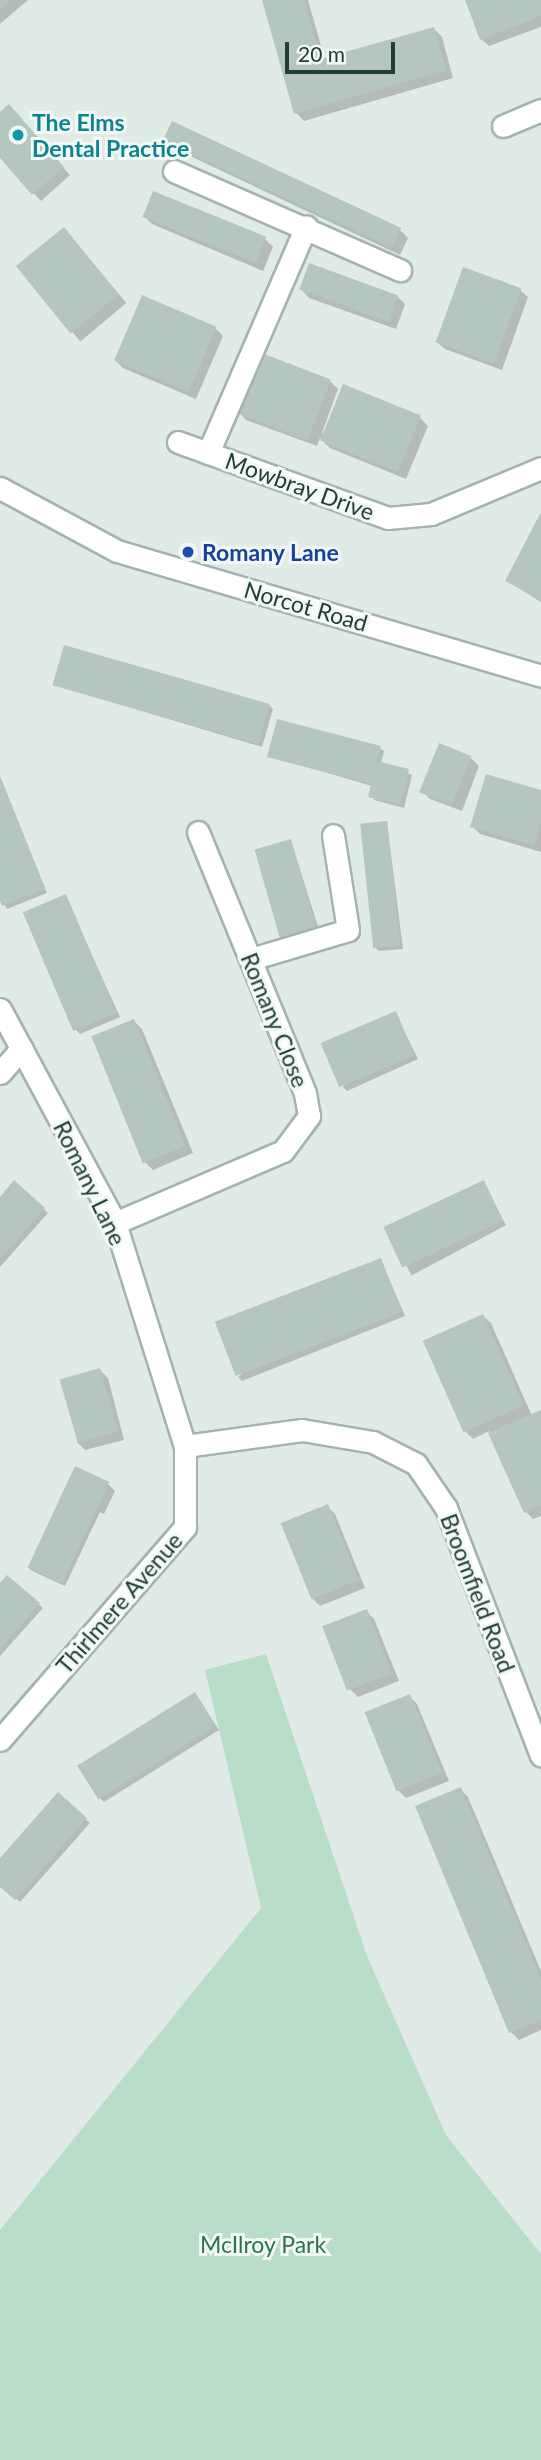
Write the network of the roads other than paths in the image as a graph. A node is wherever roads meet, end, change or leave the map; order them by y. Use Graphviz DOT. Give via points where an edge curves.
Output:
graph roads {
  1 [pos="541,110"];
  2 [pos="503,126"];
  3 [pos="174,170"];
  4 [pos="306,226"];
  5 [pos="400,270"];
  6 [pos="178,442"];
  7 [pos="208,453"];
  8 [pos="541,468"];
  9 [pos="0,488"];
  10 [pos="541,676"];
  11 [pos="198,832"];
  12 [pos="333,835"];
  13 [pos="250,959"];
  14 [pos="0,1009"];
  15 [pos="22,1048"];
  16 [pos="0,1073"];
  17 [pos="114,1223"];
  18 [pos="185,1446"];
  19 [pos="0,1740"];
  20 [pos="541,1755"];
  1 -- 2 [label="street"];
  3 -- 4 [label="street"];
  4 -- 5 [label="street"];
  4 -- 7 [label="street"];
  6 -- 7 [label="street, Mowbray Drive"];
  7 -- 8 [label="street, Mowbray Drive" via="388,518 431,514"];
  9 -- 10 [label="street, Norcot Road" via="117,551"];
  11 -- 13 [label="street, Romany Close"];
  12 -- 13 [label="street" via="348,930"];
  13 -- 17 [label="street, Romany Close" via="306,1093 310,1116 283,1151"];
  14 -- 15 [label="street, Romany Lane"];
  15 -- 16 [label="street"];
  15 -- 17 [label="street, Romany Lane"];
  17 -- 18 [label="street, Romany Lane"];
  18 -- 19 [label="street, Thirlmere Avenue" via="185,1527"];
  18 -- 20 [label="street, Broomfield Road" via="302,1430 373,1442 416,1464 446,1508"];
}
